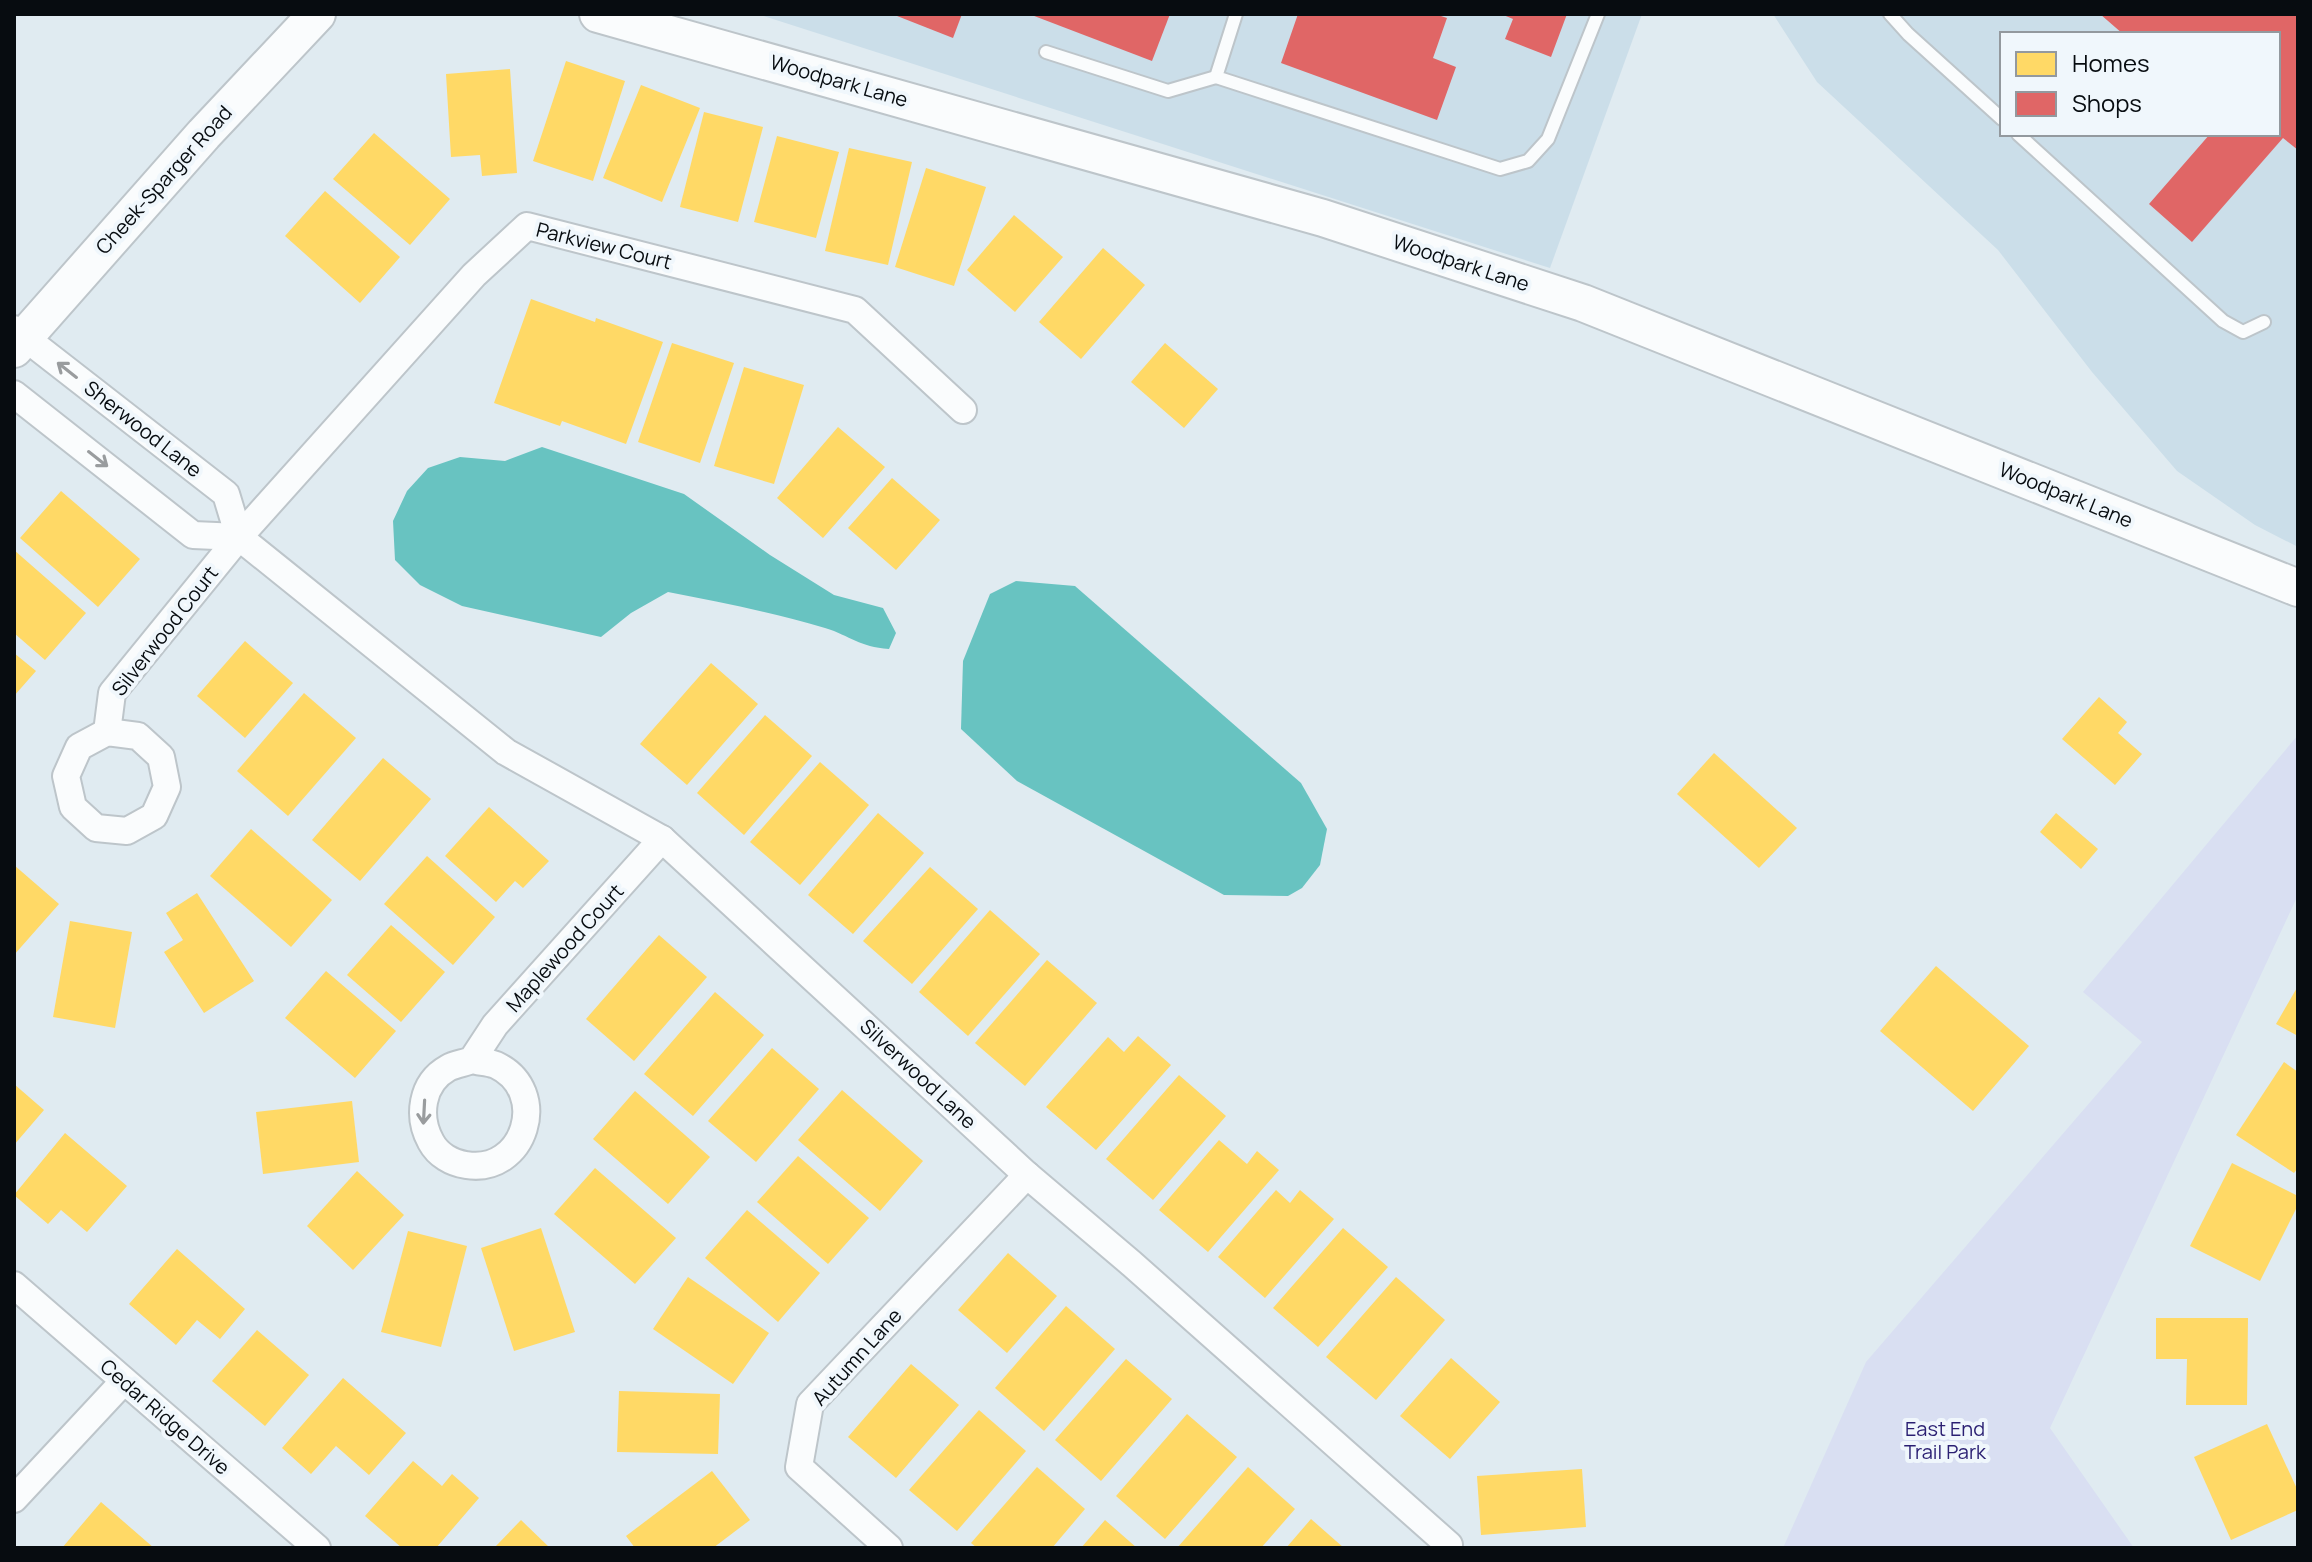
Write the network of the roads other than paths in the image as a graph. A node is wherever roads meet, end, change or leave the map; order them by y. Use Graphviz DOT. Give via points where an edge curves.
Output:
graph roads {
  1 [pos="317,14"];
  2 [pos="598,14"];
  3 [pos="1236,14"];
  4 [pos="1598,14"];
  5 [pos="1890,14"];
  6 [pos="1046,52"];
  7 [pos="1216,77"];
  8 [pos="2000,117"];
  9 [pos="2020,136"];
  10 [pos="2264,322"];
  11 [pos="17,338"];
  12 [pos="14,394"];
  13 [pos="963,410"];
  14 [pos="239,537"];
  15 [pos="2298,588"];
  16 [pos="107,732"];
  17 [pos="662,839"];
  18 [pos="472,1060"];
  19 [pos="1027,1175"];
  20 [pos="14,1285"];
  21 [pos="124,1381"];
  22 [pos="14,1499"];
  23 [pos="1448,1546"];
  24 [pos="317,1548"];
  25 [pos="889,1548"];
  1 -- 11 [label="street, Cheek-Sparger Road"];
  2 -- 15 [label="street, Woodpark Lane" via="1323,218 1569,298"];
  3 -- 7 [label="lane"];
  4 -- 7 [label="lane" via="1548,139 1528,161 1500,169"];
  5 -- 8 [label="lane"];
  6 -- 7 [label="lane" via="1168,91"];
  9 -- 10 [label="lane" via="2223,321 2243,332"];
  14 -- 11 [label="street, Sherwood Lane, one-way" via="226,494"];
  12 -- 14 [label="street, one-way" via="193,535"];
  13 -- 14 [label="street, Parkview Court" via="855,310 527,226 474,275"];
  14 -- 16 [label="street, Silverwood Court" via="112,693"];
  14 -- 17 [label="street, Silverwood Lane" via="506,752"];
  17 -- 18 [label="street, Maplewood Court" via="495,1025"];
  17 -- 19 [label="street, Silverwood Lane"];
  18 -- 18 [label="street, Maplewood Court, one-way" via="449,1067 431,1083 422,1105 424,1129 435,1150 455,1163 478,1167 501,1160 518,1144 527,1122 526,1098 514,1078 495,1064"];
  19 -- 23 [label="street, Silverwood Lane"];
  19 -- 25 [label="street, Autumn Lane" via="810,1404 799,1467"];
  20 -- 21 [label="street, Cedar Ridge Drive"];
  21 -- 22 [label="street"];
  21 -- 24 [label="street, Cedar Ridge Drive"];
}
